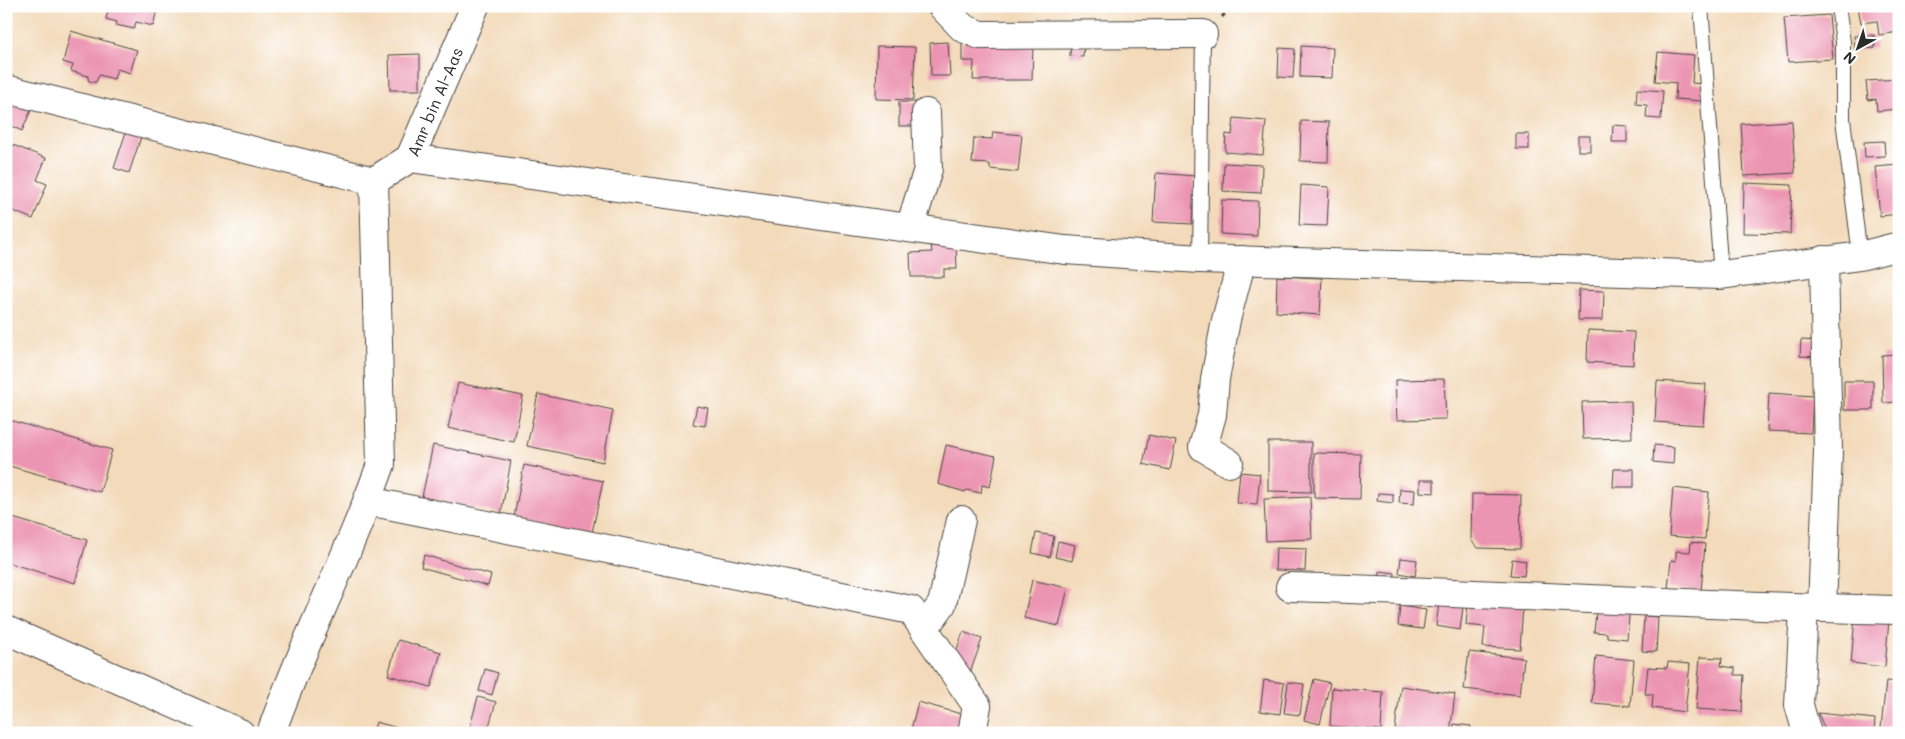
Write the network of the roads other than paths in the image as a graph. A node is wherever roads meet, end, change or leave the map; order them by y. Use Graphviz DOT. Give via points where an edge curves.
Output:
graph roads {
  1 [pos="475,6"];
  2 [pos="942,6"];
  3 [pos="1701,6"];
  4 [pos="1838,6"];
  5 [pos="1203,34"];
  6 [pos="6,90"];
  7 [pos="926,113"];
  8 [pos="410,158"];
  9 [pos="374,181"];
  10 [pos="910,228"];
  11 [pos="1899,246"];
  12 [pos="1860,256"];
  13 [pos="1200,258"];
  14 [pos="1242,260"];
  15 [pos="1824,260"];
  16 [pos="1721,275"];
  17 [pos="1229,463"];
  18 [pos="368,501"];
  19 [pos="961,520"];
  20 [pos="1290,587"];
  21 [pos="1813,608"];
  22 [pos="1899,610"];
  23 [pos="6,630"];
  24 [pos="924,630"];
  25 [pos="240,733"];
  26 [pos="271,733"];
  27 [pos="972,733"];
  28 [pos="1807,733"];
  1 -- 8 [label="street, Amr bin Al-Aas"];
  2 -- 5 [label="street" via="963,28 980,35"];
  3 -- 16 [label="lane"];
  4 -- 12 [label="lane" via="1843,42 1843,119"];
  5 -- 13 [label="lane"];
  6 -- 9 [label="street"];
  7 -- 10 [label="street" via="928,169"];
  8 -- 9 [label="street, Amr bin Al-Aas"];
  8 -- 10 [label="street"];
  9 -- 18 [label="street" via="381,464"];
  10 -- 13 [label="street" via="1065,250"];
  11 -- 12 [label="street"];
  12 -- 15 [label="street"];
  13 -- 14 [label="street"];
  14 -- 16 [label="street"];
  14 -- 17 [label="street" via="1226,320 1212,415 1203,447"];
  15 -- 16 [label="street"];
  15 -- 21 [label="street" via="1828,451"];
  18 -- 24 [label="street" via="911,610"];
  18 -- 26 [label="street" via="292,673"];
  19 -- 24 [label="street" via="942,604"];
  20 -- 21 [label="street"];
  21 -- 22 [label="street"];
  21 -- 28 [label="street" via="1799,705"];
  23 -- 25 [label="street"];
  24 -- 27 [label="street" via="977,706"];
}
